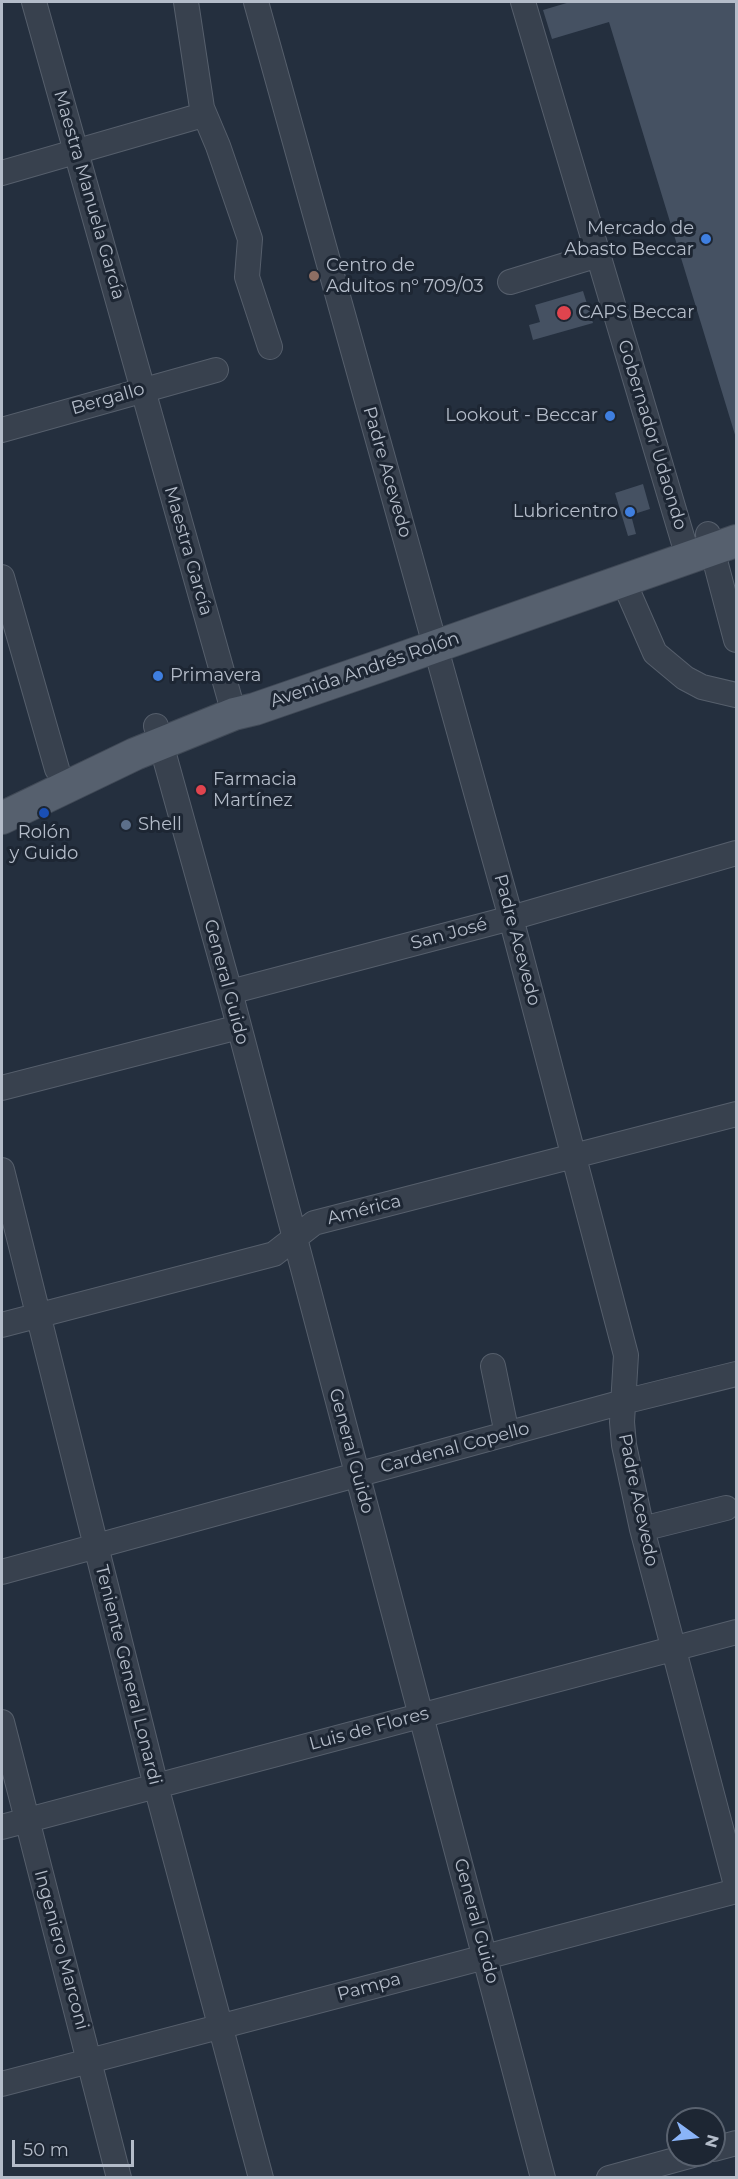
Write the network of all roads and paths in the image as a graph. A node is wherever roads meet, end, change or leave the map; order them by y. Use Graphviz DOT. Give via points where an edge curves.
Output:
graph roads {
  1 [pos="34,2"];
  2 [pos="186,2"];
  3 [pos="256,2"];
  4 [pos="523,2"];
  5 [pos="203,114"];
  6 [pos="76,150"];
  7 [pos="2,173"];
  8 [pos="598,255"];
  9 [pos="510,282"];
  10 [pos="270,347"];
  11 [pos="216,370"];
  12 [pos="143,389"];
  13 [pos="2,430"];
  14 [pos="711,541"];
  15 [pos="2,577"];
  16 [pos="623,580"];
  17 [pos="434,640"];
  18 [pos="736,640"];
  19 [pos="736,695"];
  20 [pos="231,706"];
  21 [pos="158,734"];
  22 [pos="57,769"];
  23 [pos="2,795"];
  24 [pos="2,818"];
  25 [pos="736,853"];
  26 [pos="511,918"];
  27 [pos="230,992"];
  28 [pos="239,1027"];
  29 [pos="2,1088"];
  30 [pos="736,1114"];
  31 [pos="575,1156"];
  32 [pos="2,1170"];
  33 [pos="294,1237"];
  34 [pos="39,1315"];
  35 [pos="2,1325"];
  36 [pos="493,1366"];
  37 [pos="736,1374"];
  38 [pos="623,1402"];
  39 [pos="507,1434"];
  40 [pos="357,1475"];
  41 [pos="726,1508"];
  42 [pos="642,1529"];
  43 [pos="96,1546"];
  44 [pos="2,1572"];
  45 [pos="736,1632"];
  46 [pos="674,1648"];
  47 [pos="421,1716"];
  48 [pos="2,1722"];
  49 [pos="156,1786"];
  50 [pos="27,1820"];
  51 [pos="2,1827"];
  52 [pos="736,1885"];
  53 [pos="736,1891"];
  54 [pos="485,1957"];
  55 [pos="221,2026"];
  56 [pos="89,2060"];
  57 [pos="2,2084"];
  58 [pos="666,2162"];
  59 [pos="119,2178"];
  60 [pos="261,2178"];
  61 [pos="543,2178"];
  62 [pos="609,2178"];
  1 -- 6 [label="street, Maestra Manuela García"];
  2 -- 5 [label="street"];
  3 -- 17 [label="street, Padre Acevedo"];
  4 -- 8 [label="street, Gobernador Udaondo"];
  5 -- 6 [label="street"];
  5 -- 10 [label="street" via="250,239 247,277"];
  6 -- 7 [label="street"];
  6 -- 12 [label="street, Maestra Manuela García"];
  8 -- 9 [label="street"];
  8 -- 14 [label="street, Gobernador Udaondo"];
  11 -- 12 [label="street, Bergallo"];
  12 -- 13 [label="street, Bergallo"];
  12 -- 20 [label="street, Maestra García"];
  14 -- 16 [label="main road, Avenida Andrés Rolón"];
  14 -- 17 [label="main road, Avenida Andrés Rolón"];
  14 -- 18 [label="street, Gobernador Udaondo"];
  15 -- 22 [label="street"];
  16 -- 17 [label="main road, Avenida Andrés Rolón"];
  16 -- 19 [label="street" via="655,653 702,687"];
  17 -- 20 [label="main road, Avenida Andrés Rolón" via="255,709"];
  17 -- 26 [label="street, Padre Acevedo"];
  20 -- 21 [label="main road, Avenida Andrés Rolón"];
  21 -- 22 [label="main road, Avenida Andrés Rolón"];
  21 -- 24 [label="main road, Avenida Andrés Rolón"];
  21 -- 27 [label="street, General Guido"];
  22 -- 23 [label="main road, Avenida Andrés Rolón"];
  25 -- 26 [label="street, San José"];
  26 -- 27 [label="street, San José"];
  26 -- 31 [label="street, Padre Acevedo"];
  27 -- 28 [label="street, General Guido"];
  28 -- 29 [label="street"];
  28 -- 33 [label="street, General Guido"];
  30 -- 31 [label="street, América"];
  31 -- 33 [label="street, América" via="314,1223"];
  31 -- 38 [label="street, Padre Acevedo" via="626,1355"];
  32 -- 34 [label="street, Teniente General Lonardi"];
  33 -- 34 [label="street, América" via="274,1254"];
  33 -- 40 [label="street, General Guido"];
  34 -- 35 [label="street, América"];
  34 -- 43 [label="street, Teniente General Lonardi"];
  36 -- 39 [label="street"];
  37 -- 38 [label="street, Cardenal Copello"];
  38 -- 39 [label="street, Cardenal Copello"];
  38 -- 42 [label="street, Padre Acevedo" via="624,1445"];
  39 -- 40 [label="street, Cardenal Copello"];
  40 -- 43 [label="street, Cardenal Copello"];
  40 -- 47 [label="street, General Guido"];
  41 -- 42 [label="street"];
  42 -- 46 [label="street, Padre Acevedo"];
  43 -- 44 [label="street, Cardenal Copello"];
  43 -- 49 [label="street, Teniente General Lonardi"];
  45 -- 46 [label="street, Luis de Flores"];
  46 -- 47 [label="street, Luis de Flores"];
  46 -- 52 [label="street, Padre Acevedo"];
  47 -- 49 [label="street, Luis de Flores"];
  47 -- 54 [label="street, General Guido"];
  48 -- 50 [label="street, Ingeniero Marconi"];
  49 -- 50 [label="street, Luis de Flores"];
  49 -- 55 [label="street, Teniente General Lonardi"];
  50 -- 51 [label="street, Luis de Flores"];
  50 -- 56 [label="street, Ingeniero Marconi"];
  53 -- 54 [label="street, Pampa"];
  54 -- 55 [label="street, Pampa"];
  54 -- 61 [label="street, General Guido"];
  55 -- 56 [label="street, Pampa"];
  55 -- 60 [label="street, Teniente General Lonardi"];
  56 -- 57 [label="street, Pampa"];
  56 -- 59 [label="street, Ingeniero Marconi"];
  58 -- 62 [label="street"];
}
